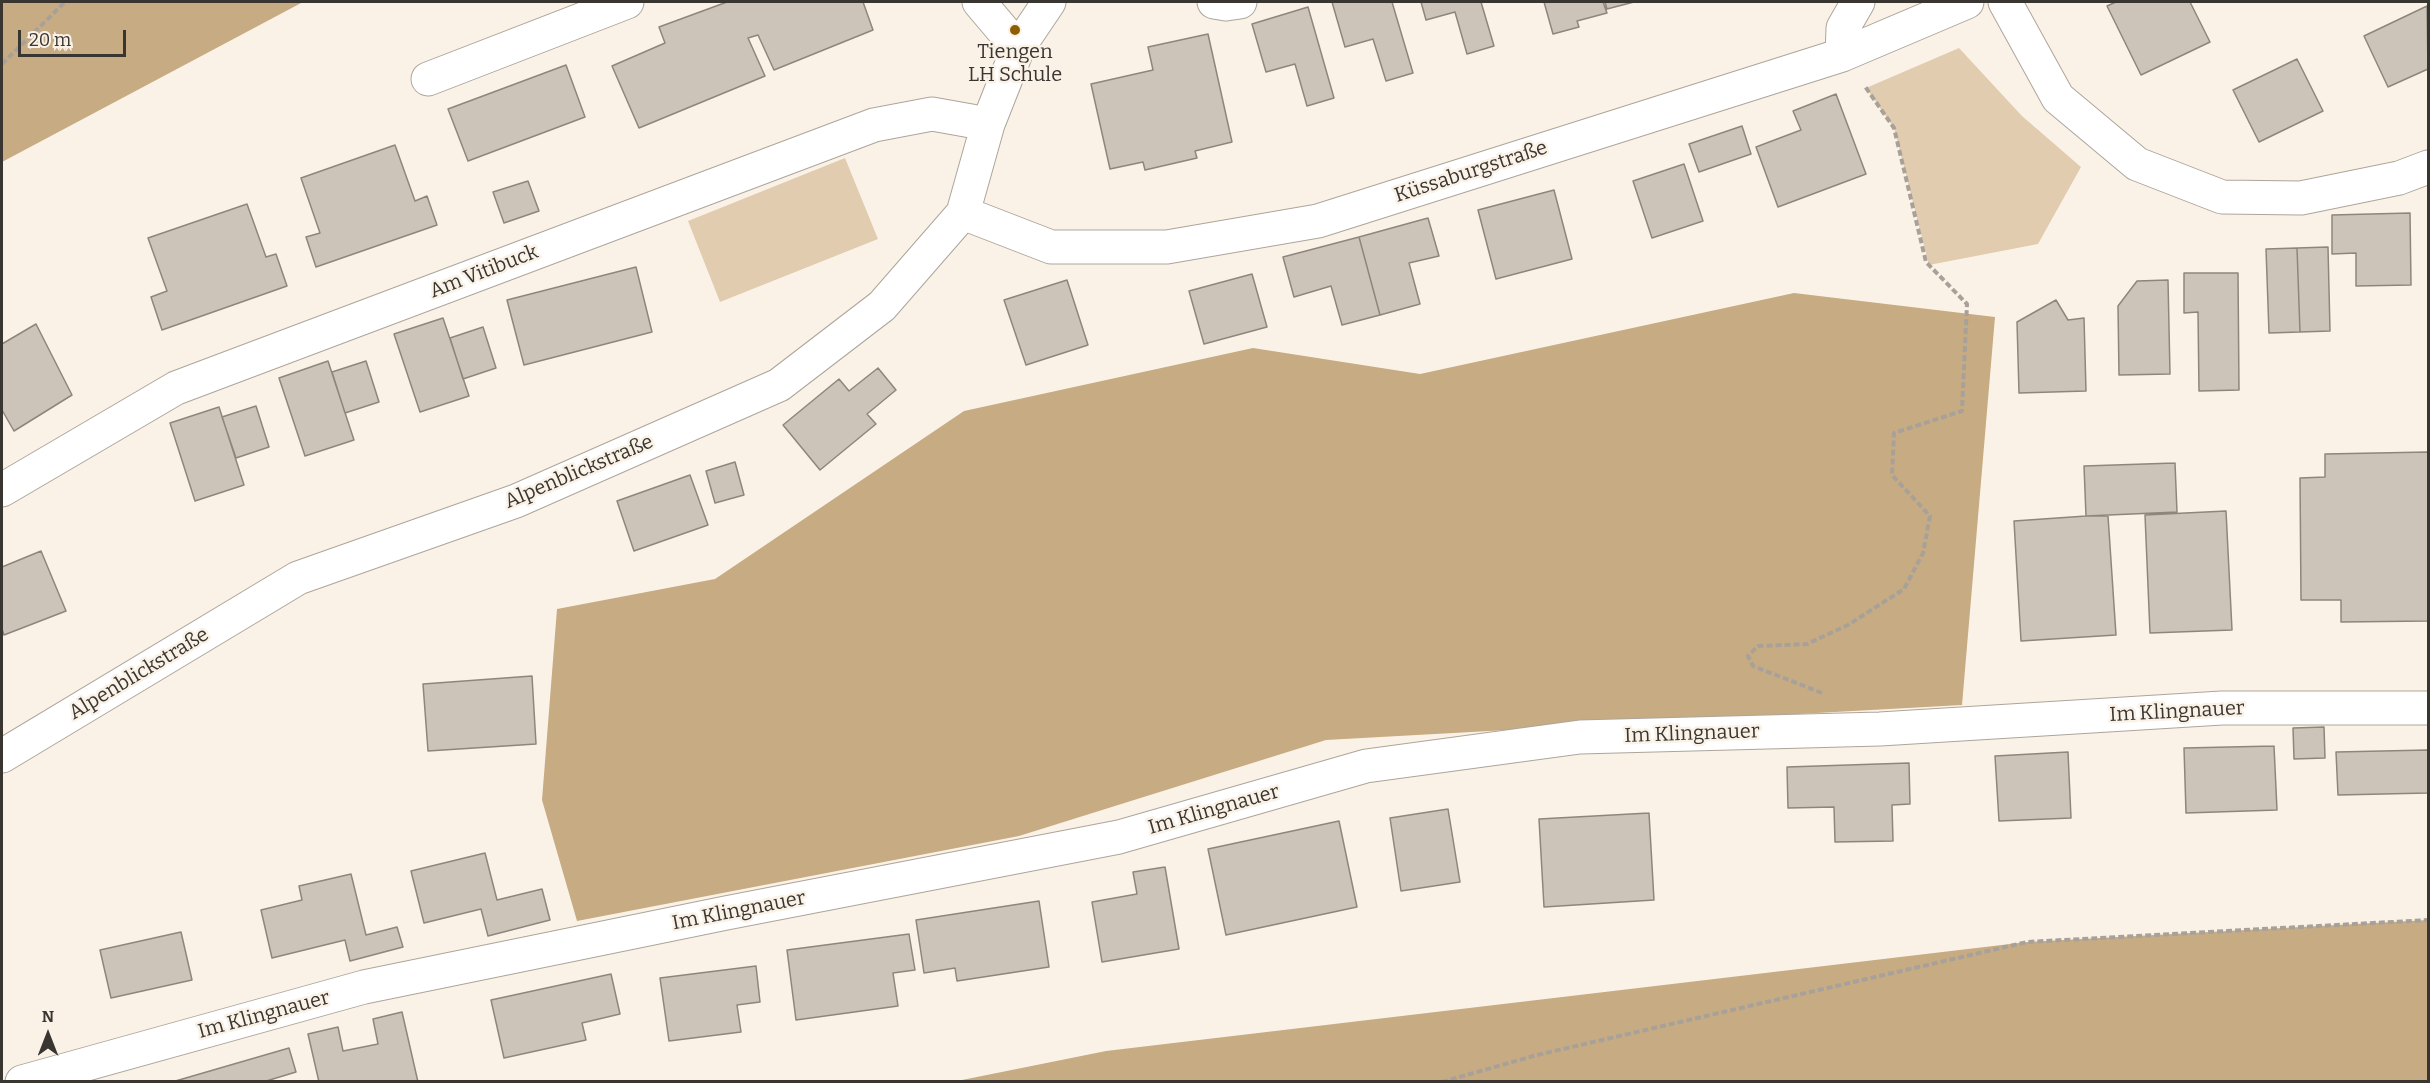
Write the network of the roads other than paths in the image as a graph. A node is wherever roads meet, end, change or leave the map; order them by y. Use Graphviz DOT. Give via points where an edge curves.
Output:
graph roads {
  1 [pos="627,2"];
  2 [pos="979,2"];
  3 [pos="1049,2"];
  4 [pos="1214,2"];
  5 [pos="1240,2"];
  6 [pos="1858,2"];
  7 [pos="1967,2"];
  8 [pos="2006,2"];
  9 [pos="1018,48"];
  10 [pos="1842,55"];
  11 [pos="428,79"];
  12 [pos="988,124"];
  13 [pos="2428,167"];
  14 [pos="963,213"];
  15 [pos="2,490"];
  16 [pos="2428,708"];
  17 [pos="2,756"];
  18 [pos="22,1082"];
  1 -- 11 [label="street"];
  2 -- 9 [label="street"];
  3 -- 9 [label="street, Alpenblickstraße"];
  4 -- 5 [label="street"];
  6 -- 10 [label="street" via="1843,28"];
  7 -- 10 [label="street, Küssaburgstraße"];
  8 -- 13 [label="street" via="2058,98 2137,164 2222,197 2301,198 2398,178"];
  9 -- 12 [label="street, Alpenblickstraße"];
  10 -- 14 [label="street, Küssaburgstraße" via="1318,221 1167,247 1051,247"];
  12 -- 14 [label="street, Alpenblickstraße"];
  12 -- 15 [label="street, Am Vitibuck" via="932,114 874,125 176,388"];
  14 -- 17 [label="street, Alpenblickstraße" via="882,306 779,385 516,501 298,578"];
  16 -- 18 [label="street, Im Klingnauer" via="2222,708 1880,729 1581,737 1366,766 1119,837 364,987"];
}
